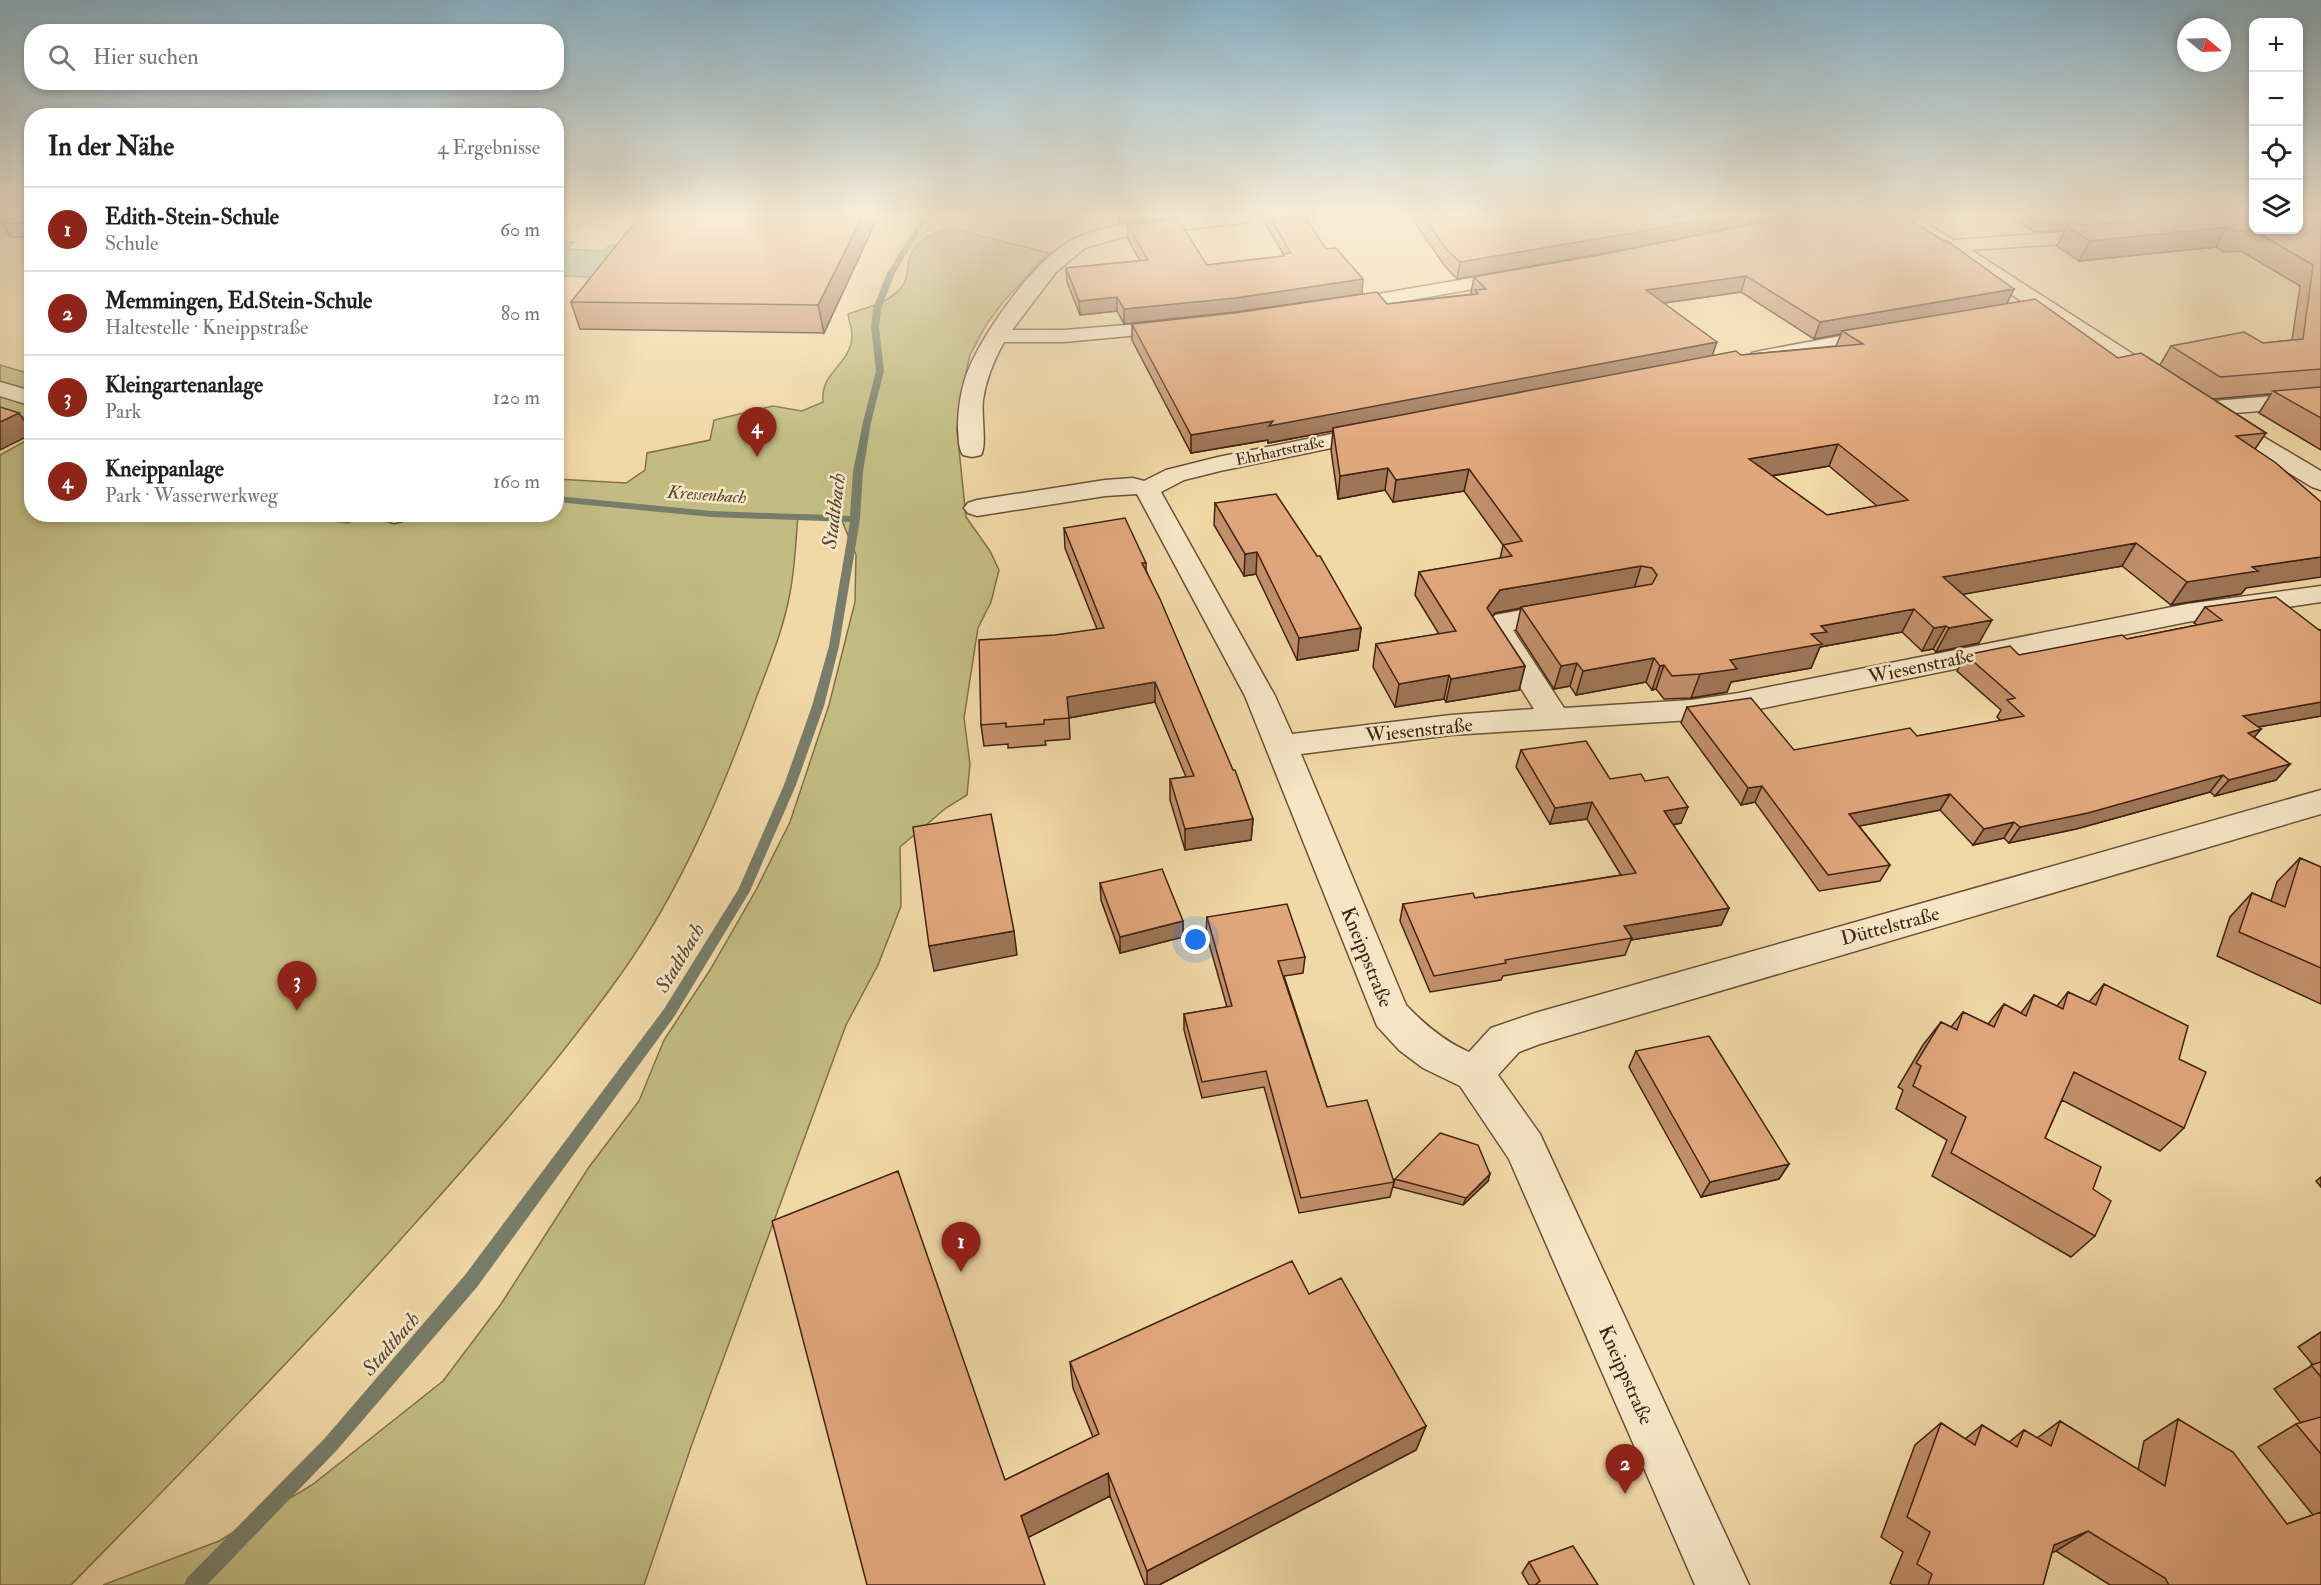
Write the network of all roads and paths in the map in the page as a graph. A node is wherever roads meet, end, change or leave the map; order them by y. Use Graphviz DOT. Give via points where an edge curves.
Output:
graph roads {
  1 [pos="1030,291"];
  2 [pos="1425,291"];
  3 [pos="2020,291"];
  4 [pos="2044,307"];
  5 [pos="1313,310"];
  6 [pos="2011,312"];
  7 [pos="1193,325"];
  8 [pos="1904,330"];
  9 [pos="998,336"];
  10 [pos="1739,362"];
  11 [pos="0,389"];
  12 [pos="24,396"];
  13 [pos="2321,399"];
  14 [pos="2202,409"];
  15 [pos="1395,428"];
  16 [pos="972,450"];
  17 [pos="2321,482"];
  18 [pos="1147,489"];
  19 [pos="977,508"];
  20 [pos="2321,594"];
  21 [pos="1587,607"];
  22 [pos="1556,719"];
  23 [pos="1282,746"];
  24 [pos="2321,802"];
  25 [pos="1474,1074"];
  26 [pos="1722,1585"];
  1 -- 9 [label="street"];
  2 -- 5 [label="street"];
  3 -- 4 [label="street"];
  4 -- 6 [label="street"];
  4 -- 14 [label="street"];
  7 -- 9 [label="street" via="1064,336"];
  8 -- 10 [label="street"];
  9 -- 16 [label="street" via="975,380 969,426"];
  11 -- 12 [label="street"];
  13 -- 14 [label="street"];
  14 -- 17 [label="street"];
  15 -- 18 [label="street, Ehrhartstraße" via="1218,464 1175,475"];
  18 -- 19 [label="street" via="1105,488"];
  18 -- 23 [label="street, Kneippstraße" via="1235,648"];
  20 -- 22 [label="street, Wiesenstraße" via="2176,615 1739,703"];
  21 -- 22 [label="street" via="1505,621 1498,630"];
  22 -- 23 [label="street, Wiesenstraße" via="1451,725"];
  23 -- 25 [label="street, Kneippstraße" via="1391,1015 1437,1056"];
  24 -- 25 [label="street, Düttelstraße" via="1535,1029 1505,1040"];
  25 -- 26 [label="street, Kneippstraße" via="1525,1147"];
}
